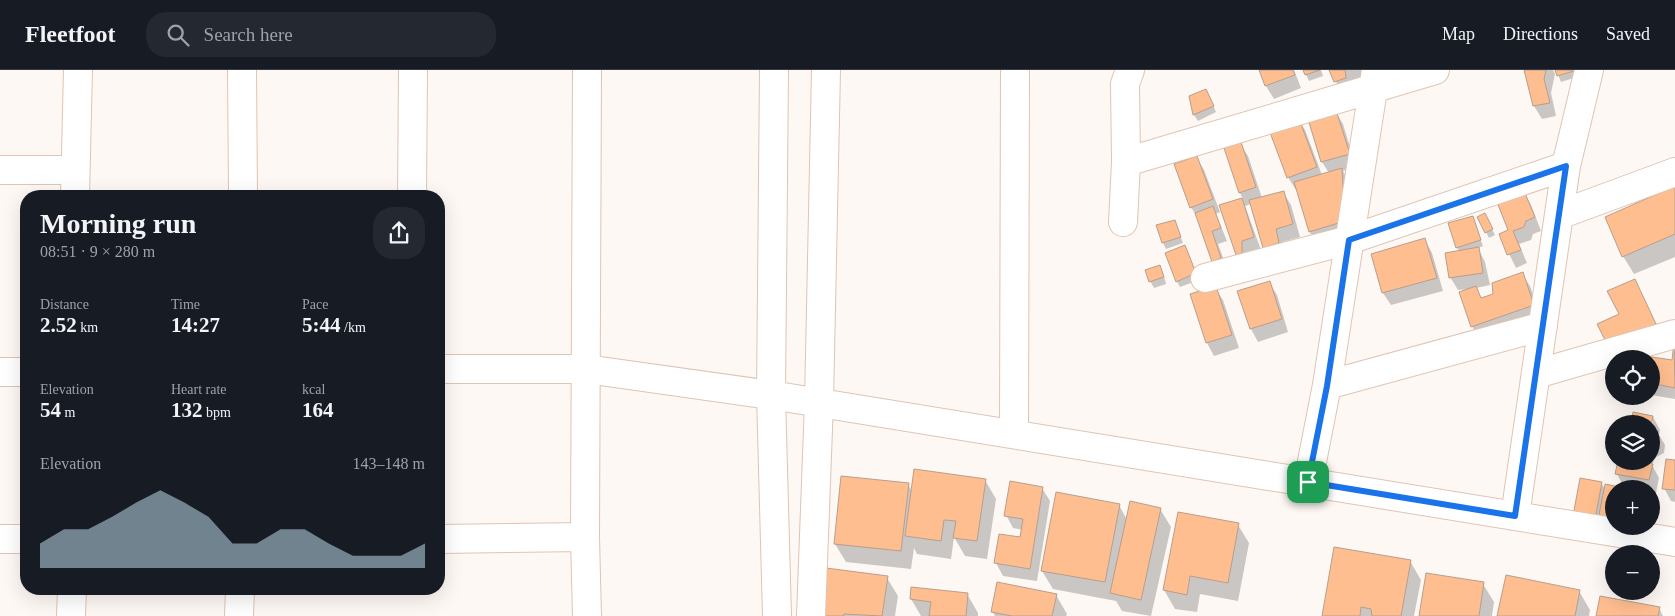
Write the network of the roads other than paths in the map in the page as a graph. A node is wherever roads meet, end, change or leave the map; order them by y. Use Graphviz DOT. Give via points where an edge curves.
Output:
graph roads {
  1 [pos="78,70"];
  2 [pos="242,70"];
  3 [pos="413,70"];
  4 [pos="587,70"];
  5 [pos="774,70"];
  6 [pos="826,70"];
  7 [pos="1015,70"];
  8 [pos="1130,70"];
  9 [pos="1435,70"];
  10 [pos="1589,70"];
  11 [pos="1374,79"];
  12 [pos="1126,162"];
  13 [pos="1566,166"];
  14 [pos="0,170"];
  15 [pos="1675,172"];
  16 [pos="75,183"];
  17 [pos="243,190"];
  18 [pos="412,190"];
  19 [pos="1559,215"];
  20 [pos="1123,222"];
  21 [pos="1349,240"];
  22 [pos="1204,278"];
  23 [pos="1543,326"];
  24 [pos="1675,334"];
  25 [pos="445,369"];
  26 [pos="586,369"];
  27 [pos="0,372"];
  28 [pos="20,372"];
  29 [pos="1536,374"];
  30 [pos="1327,386"];
  31 [pos="771,395"];
  32 [pos="819,402"];
  33 [pos="1014,434"];
  34 [pos="1308,482"];
  35 [pos="1515,516"];
  36 [pos="585,537"];
  37 [pos="0,539"];
  38 [pos="20,539"];
  39 [pos="445,539"];
  40 [pos="1675,542"];
  41 [pos="72,595"];
  42 [pos="240,595"];
  43 [pos="71,616"];
  44 [pos="240,616"];
  45 [pos="587,616"];
  46 [pos="777,616"];
  47 [pos="811,616"];
  1 -- 16 [label="street"];
  2 -- 17 [label="street"];
  3 -- 18 [label="street"];
  4 -- 26 [label="street"];
  5 -- 31 [label="street"];
  6 -- 32 [label="street"];
  7 -- 33 [label="street"];
  8 -- 12 [label="street" via="1125,84"];
  9 -- 11 [label="street"];
  10 -- 13 [label="street"];
  11 -- 12 [label="street"];
  11 -- 21 [label="street"];
  12 -- 20 [label="street"];
  13 -- 19 [label="street"];
  13 -- 21 [label="street"];
  14 -- 16 [label="street"];
  15 -- 19 [label="street"];
  19 -- 23 [label="street"];
  21 -- 22 [label="street"];
  21 -- 30 [label="street"];
  23 -- 29 [label="street"];
  23 -- 30 [label="street"];
  24 -- 29 [label="street"];
  25 -- 26 [label="street"];
  26 -- 31 [label="street"];
  26 -- 36 [label="street"];
  27 -- 28 [label="street"];
  29 -- 35 [label="street"];
  30 -- 34 [label="street"];
  31 -- 32 [label="street"];
  31 -- 46 [label="street"];
  32 -- 33 [label="street"];
  32 -- 47 [label="street"];
  33 -- 34 [label="street"];
  34 -- 35 [label="street"];
  35 -- 40 [label="street"];
  36 -- 39 [label="street"];
  36 -- 45 [label="street"];
  37 -- 38 [label="street"];
  41 -- 43 [label="street"];
  42 -- 44 [label="street"];
}
